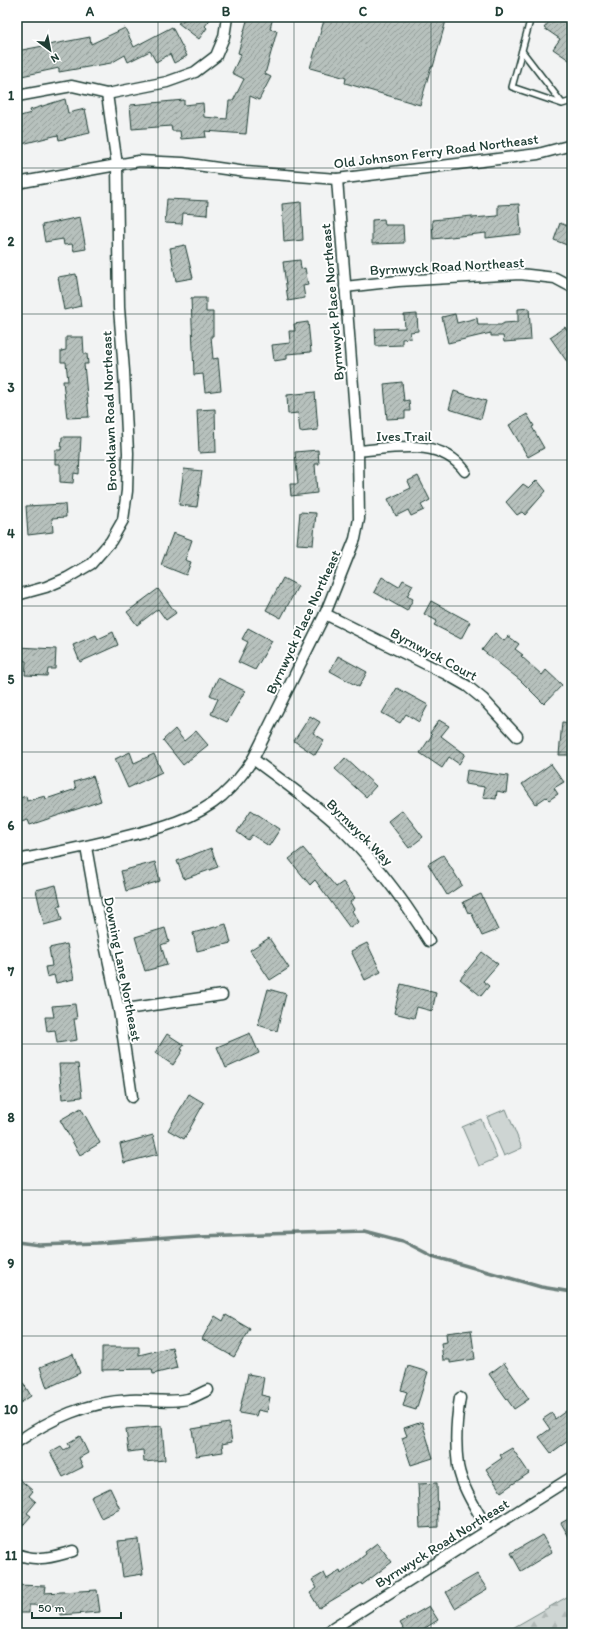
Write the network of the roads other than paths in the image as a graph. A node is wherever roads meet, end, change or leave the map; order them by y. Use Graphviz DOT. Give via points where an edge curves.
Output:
graph roads {
  1 [pos="227,17"];
  2 [pos="531,17"];
  3 [pos="522,51"];
  4 [pos="107,94"];
  5 [pos="17,96"];
  6 [pos="572,101"];
  7 [pos="562,104"];
  8 [pos="572,145"];
  9 [pos="116,165"];
  10 [pos="337,179"];
  11 [pos="17,183"];
  12 [pos="345,287"];
  13 [pos="572,287"];
  14 [pos="358,451"];
  15 [pos="465,471"];
  16 [pos="17,595"];
  17 [pos="325,614"];
  18 [pos="517,736"];
  19 [pos="253,759"];
  20 [pos="86,847"];
  21 [pos="17,860"];
  22 [pos="429,941"];
  23 [pos="222,995"];
  24 [pos="119,1010"];
  25 [pos="132,1097"];
  26 [pos="208,1390"];
  27 [pos="460,1398"];
  28 [pos="17,1442"];
  29 [pos="572,1477"];
  30 [pos="488,1530"];
  31 [pos="72,1551"];
  32 [pos="17,1554"];
  33 [pos="326,1633"];
  1 -- 4 [label="street" via="224,37 216,56 195,72 167,82"];
  2 -- 3 [label="lane"];
  3 -- 7 [label="lane"];
  3 -- 7 [label="lane" via="512,87"];
  4 -- 5 [label="street" via="72,86"];
  4 -- 9 [label="street, Brooklawn Road Northeast"];
  6 -- 7 [label="lane"];
  8 -- 10 [label="street, Old Johnson Ferry Road Northeast" via="538,154"];
  9 -- 10 [label="street, Old Johnson Ferry Road Northeast" via="139,161 183,163 246,172"];
  9 -- 11 [label="street, Old Johnson Ferry Road Northeast"];
  9 -- 16 [label="street, Brooklawn Road Northeast" via="119,308 128,453 123,520 111,541 91,564 46,587"];
  10 -- 12 [label="street, Byrnwyck Place Northeast"];
  12 -- 13 [label="street, Byrnwyck Road Northeast" via="520,274 555,278"];
  12 -- 14 [label="street, Byrnwyck Place Northeast"];
  14 -- 15 [label="street, Ives Trail" via="429,448 450,455"];
  14 -- 17 [label="street, Byrnwyck Place Northeast" via="360,511 355,539"];
  17 -- 18 [label="street, Byrnwyck Court" via="466,686 483,699"];
  17 -- 19 [label="street, Byrnwyck Place Northeast"];
  19 -- 20 [label="street, Byrnwyck Place Northeast" via="221,797 202,809 161,827"];
  19 -- 22 [label="street, Byrnwyck Way" via="317,808 366,854 411,911"];
  20 -- 21 [label="street, Byrnwyck Place Northeast"];
  20 -- 24 [label="street, Downing Lane Northeast"];
  23 -- 24 [label="street"];
  24 -- 25 [label="street, Downing Lane Northeast"];
  26 -- 28 [label="street" via="186,1399 130,1400 94,1404 39,1426"];
  27 -- 30 [label="street" via="456,1426 458,1467 468,1494"];
  29 -- 30 [label="street, Byrnwyck Road Northeast"];
  30 -- 33 [label="street, Byrnwyck Road Northeast"];
  31 -- 32 [label="street" via="45,1558"];
}
